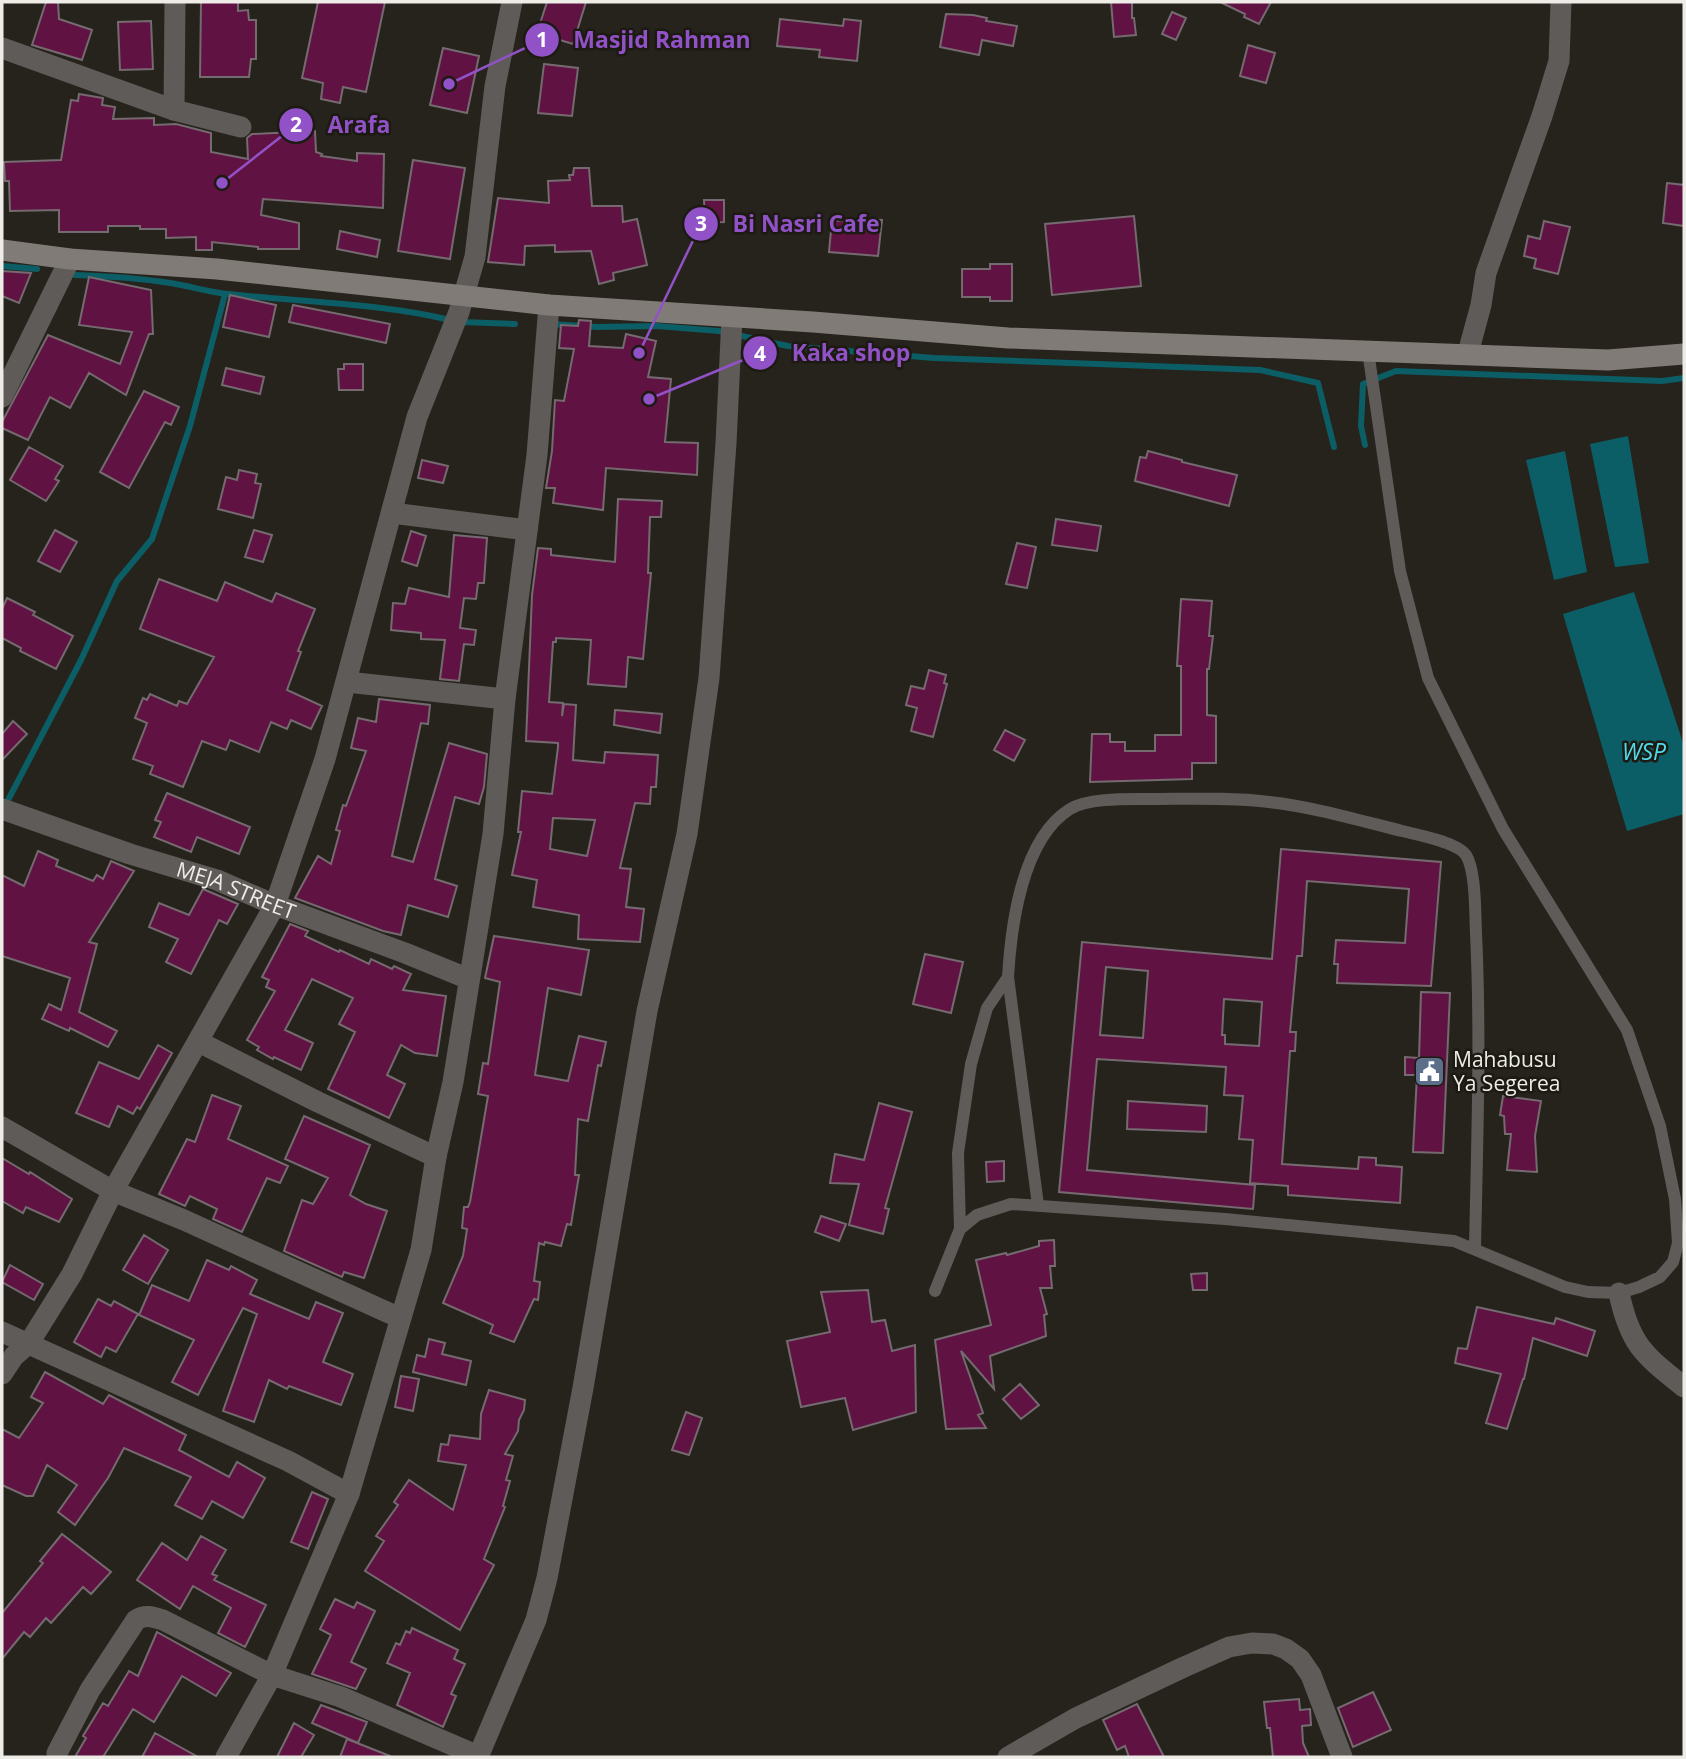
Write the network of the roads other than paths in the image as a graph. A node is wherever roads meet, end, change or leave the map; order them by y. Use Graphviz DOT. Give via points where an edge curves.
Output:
graph roads {
  1 [pos="175,2"];
  2 [pos="512,2"];
  3 [pos="1561,2"];
  4 [pos="2,48"];
  5 [pos="174,110"];
  6 [pos="241,127"];
  7 [pos="2,250"];
  8 [pos="71,259"];
  9 [pos="464,296"];
  10 [pos="549,305"];
  11 [pos="733,317"];
  12 [pos="1368,351"];
  13 [pos="1468,353"];
  14 [pos="1684,354"];
  15 [pos="2,397"];
  16 [pos="391,513"];
  17 [pos="527,530"];
  18 [pos="347,682"];
  19 [pos="505,699"];
  20 [pos="2,809"];
  21 [pos="275,905"];
  22 [pos="1008,977"];
  23 [pos="469,979"];
  24 [pos="199,1041"];
  25 [pos="2,1127"];
  26 [pos="436,1157"];
  27 [pos="113,1191"];
  28 [pos="1038,1205"];
  29 [pos="960,1229"];
  30 [pos="1475,1250"];
  31 [pos="935,1291"];
  32 [pos="1619,1293"];
  33 [pos="400,1318"];
  34 [pos="2,1332"];
  35 [pos="29,1343"];
  36 [pos="2,1374"];
  37 [pos="1684,1387"];
  38 [pos="349,1494"];
  39 [pos="272,1675"];
  40 [pos="57,1753"];
  41 [pos="226,1757"];
  42 [pos="478,1757"];
  43 [pos="1008,1757"];
  44 [pos="1342,1757"];
  1 -- 5 [label="street"];
  2 -- 9 [label="street" via="495,86 475,257"];
  3 -- 13 [label="street" via="1559,61 1486,273"];
  4 -- 5 [label="street"];
  5 -- 6 [label="street"];
  7 -- 8 [label="main road"];
  8 -- 9 [label="main road" via="217,269"];
  8 -- 15 [label="street"];
  9 -- 10 [label="main road"];
  9 -- 16 [label="street" via="417,417"];
  10 -- 11 [label="main road"];
  10 -- 17 [label="street"];
  11 -- 12 [label="main road" via="1008,338"];
  11 -- 42 [label="street" via="709,678 687,834 647,1011 548,1578 536,1620"];
  12 -- 13 [label="main road"];
  12 -- 32 [label="lane" via="1400,571 1428,678 1503,829 1627,1030 1660,1126 1675,1199 1678,1243 1673,1262 1660,1277"];
  13 -- 14 [label="main road" via="1608,360"];
  16 -- 17 [label="street"];
  16 -- 18 [label="street"];
  17 -- 19 [label="street"];
  18 -- 19 [label="street"];
  18 -- 21 [label="street"];
  19 -- 23 [label="street" via="493,834"];
  20 -- 21 [label="street, MEJA STREET" via="217,880"];
  21 -- 23 [label="street, MEJA STREET"];
  21 -- 24 [label="street"];
  22 -- 28 [label="lane"];
  22 -- 29 [label="lane" via="987,1008 971,1064 958,1153"];
  22 -- 30 [label="lane" via="1015,914 1036,849 1053,821 1080,804 1132,799 1268,802 1321,810 1461,849 1471,869 1480,1012"];
  23 -- 26 [label="street"];
  24 -- 26 [label="street"];
  24 -- 27 [label="street"];
  25 -- 27 [label="street"];
  26 -- 33 [label="street" via="421,1250"];
  27 -- 33 [label="street"];
  27 -- 35 [label="street" via="72,1274"];
  28 -- 29 [label="lane" via="1011,1204 989,1210"];
  28 -- 30 [label="lane" via="1412,1236 1454,1241"];
  29 -- 31 [label="lane"];
  30 -- 32 [label="lane" via="1565,1287"];
  32 -- 37 [label="street" via="1637,1345"];
  33 -- 38 [label="street"];
  34 -- 35 [label="street"];
  35 -- 36 [label="street"];
  35 -- 38 [label="street" via="288,1461"];
  38 -- 39 [label="street"];
  39 -- 40 [label="street" via="163,1620 142,1617 90,1690"];
  39 -- 41 [label="street"];
  39 -- 42 [label="street" via="341,1697"];
  43 -- 44 [label="street" via="1076,1718 1184,1667 1229,1647 1252,1643 1286,1648 1300,1658"];
}
